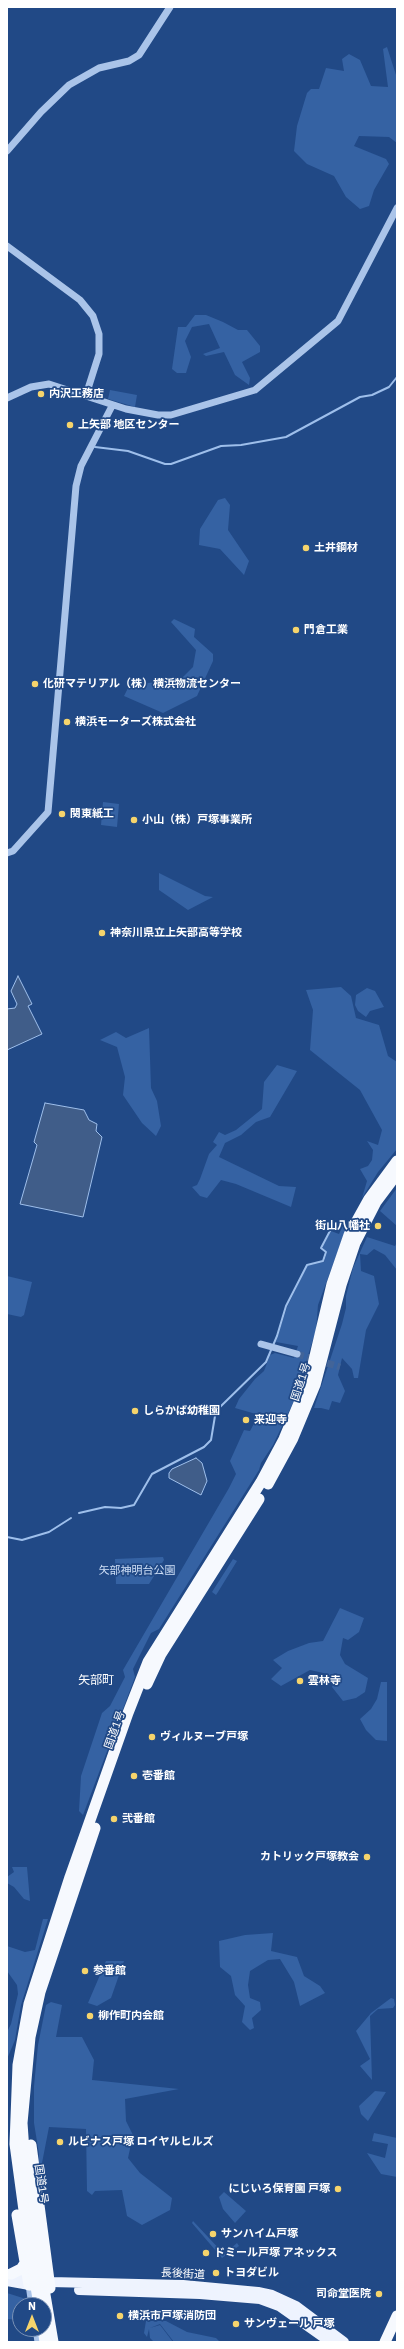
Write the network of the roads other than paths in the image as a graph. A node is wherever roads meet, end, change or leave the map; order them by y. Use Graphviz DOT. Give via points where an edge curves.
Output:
graph roads {
  1 [pos="170,7"];
  2 [pos="7,151"];
  3 [pos="397,208"];
  4 [pos="7,246"];
  5 [pos="86,395"];
  6 [pos="7,398"];
  7 [pos="112,406"];
  8 [pos="7,853"];
  9 [pos="397,1161"];
  10 [pos="397,1174"];
  11 [pos="261,1344"];
  12 [pos="297,1354"];
  13 [pos="22,2038"];
  14 [pos="24,2095"];
  15 [pos="30,2225"];
  16 [pos="25,2261"];
  17 [pos="47,2263"];
  18 [pos="8,2276"];
  19 [pos="28,2281"];
  20 [pos="50,2285"];
  21 [pos="31,2297"];
  22 [pos="38,2297"];
  23 [pos="397,2316"];
  24 [pos="53,2342"];
  25 [pos="330,2342"];
  26 [pos="344,2342"];
  27 [pos="385,2342"];
  1 -- 2 [label="street" via="138,55 99,68 69,85 31,122"];
  3 -- 7 [label="street" via="338,321 255,390 171,415 146,414"];
  4 -- 5 [label="street" via="80,300 93,316 99,334 99,354"];
  5 -- 6 [label="street" via="49,384 31,387"];
  5 -- 7 [label="street"];
  7 -- 8 [label="street" via="81,466 76,486 48,812 13,851"];
  9 -- 13 [label="highway, 国道1号" via="369,1199 349,1235 332,1284 310,1377 284,1440 261,1482 148,1662 40,1966"];
  10 -- 14 [label="highway, 国道1号" via="376,1202 355,1243 341,1285 316,1385 293,1438 265,1489 161,1654 143,1691 40,1992 30,2037"];
  11 -- 12 [label="street"];
  13 -- 15 [label="highway, 国道1号" via="15,2108 15,2144"];
  13 -- 16 [label="highway" via="11,2070 7,2118 11,2178"];
  14 -- 15 [label="highway, 国道1号" via="24,2152"];
  14 -- 17 [label="highway"];
  15 -- 22 [label="highway, 国道1号, bridge"];
  15 -- 24 [label="highway, 国道1号, bridge"];
  16 -- 17 [label="highway" via="29,2264"];
  16 -- 18 [label="highway" via="21,2269"];
  16 -- 19 [label="highway"];
  17 -- 20 [label="highway"];
  18 -- 19 [label="main road, 長後街道"];
  19 -- 20 [label="main road, 長後街道"];
  19 -- 21 [label="street"];
  20 -- 25 [label="main road, 長後街道" via="260,2299 279,2306"];
  20 -- 26 [label="main road, 長後街道" via="183,2285 258,2292 272,2295 296,2306"];
  23 -- 27 [label="highway"];
}
